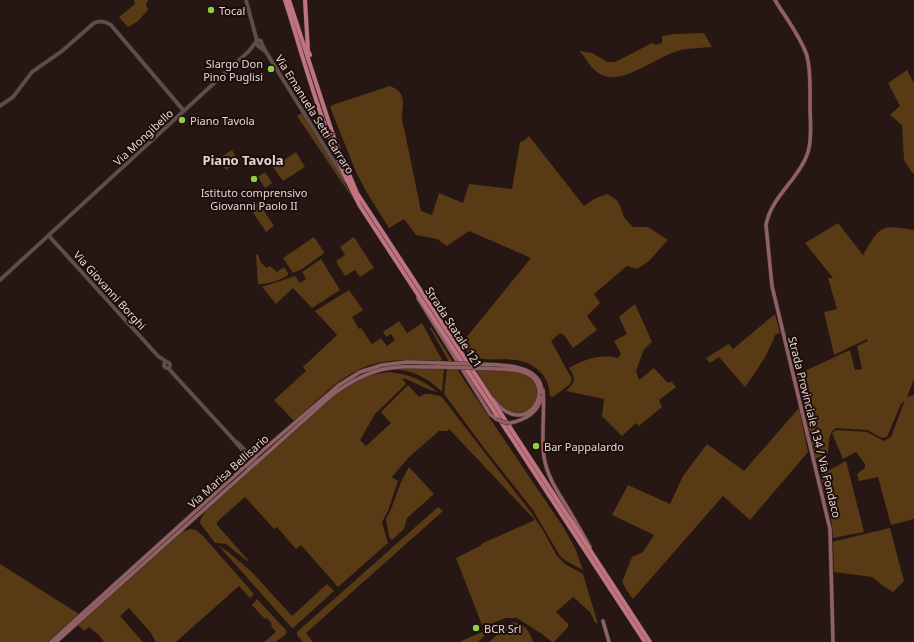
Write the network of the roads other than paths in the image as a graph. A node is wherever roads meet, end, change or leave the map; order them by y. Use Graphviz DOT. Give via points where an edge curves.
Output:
graph roads {
  1 [pos="246,0"];
  2 [pos="285,0"];
  3 [pos="289,0"];
  4 [pos="305,0"];
  5 [pos="775,0"];
  6 [pos="259,44"];
  7 [pos="316,83"];
  8 [pos="0,106"];
  9 [pos="184,111"];
  10 [pos="349,186"];
  11 [pos="49,236"];
  12 [pos="0,280"];
  13 [pos="414,290"];
  14 [pos="466,362"];
  15 [pos="440,365"];
  16 [pos="542,390"];
  17 [pos="262,452"];
  18 [pos="247,454"];
  19 [pos="252,460"];
  20 [pos="259,460"];
  21 [pos="243,469"];
  22 [pos="220,495"];
  23 [pos="614,587"];
  24 [pos="603,621"];
  25 [pos="51,642"];
  26 [pos="56,642"];
  27 [pos="609,642"];
  28 [pos="645,642"];
  29 [pos="650,642"];
  30 [pos="832,642"];
  1 -- 6 [label="street"];
  2 -- 10 [label="main road, Strada Statale 121" via="329,137"];
  3 -- 7 [label="main road, Strada Statale 121"];
  4 -- 7 [label="main road" via="308,51"];
  5 -- 30 [label="main road, Strada Provinciale 134 / Via Fondaco" via="803,46 809,67 810,143 801,168 774,204 766,225 772,286 828,519 831,541"];
  6 -- 9 [label="street, Via Mongibello"];
  6 -- 10 [label="street, Via Emanuela Setti Carraro"];
  7 -- 14 [label="main road, Strada Statale 121" via="340,156 357,194"];
  8 -- 9 [label="street" via="13,97 32,72 62,51 94,23 104,21 111,25"];
  9 -- 11 [label="street, Via Mongibello"];
  10 -- 13 [label="main road, Strada Statale 121"];
  11 -- 12 [label="street, Via Mongibello"];
  11 -- 18 [label="street, Via Giovanni Borghi" via="166,363 166,368 169,367"];
  13 -- 16 [label="main road, bridge" via="490,414 496,419 510,423 535,411 540,403"];
  13 -- 28 [label="main road, Strada Statale 121"];
  14 -- 15 [label="main road, bridge" via="475,371 500,407 508,413 520,415 531,410 539,400 537,384 524,372 515,370 474,368"];
  14 -- 23 [label="main road, Strada Statale 121"];
  15 -- 16 [label="main road, bridge" via="471,364 524,369 536,377"];
  15 -- 17 [label="main road, Via Marisa Bellisario" via="394,363 360,372 330,392"];
  15 -- 20 [label="main road, Via Marisa Bellisario" via="396,367 362,375 332,395"];
  16 -- 23 [label="main road" via="544,456 549,474 556,491"];
  17 -- 18 [label="street"];
  17 -- 19 [label="main road, Via Marisa Bellisario"];
  18 -- 19 [label="street"];
  18 -- 21 [label="street"];
  19 -- 20 [label="street"];
  19 -- 21 [label="main road, Via Marisa Bellisario"];
  19 -- 22 [label="street" via="251,466"];
  20 -- 22 [label="main road, Via Marisa Bellisario"];
  21 -- 25 [label="main road, Via Marisa Bellisario"];
  22 -- 26 [label="main road, Via Marisa Bellisario"];
  23 -- 29 [label="main road, Strada Statale 121"];
  24 -- 27 [label="main road"];
}
